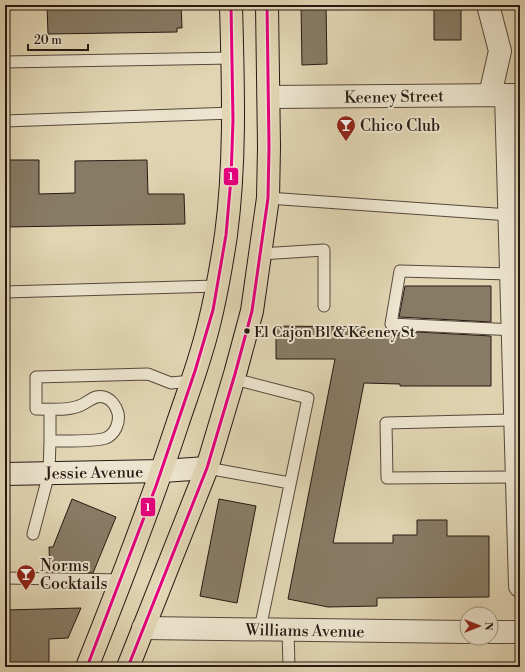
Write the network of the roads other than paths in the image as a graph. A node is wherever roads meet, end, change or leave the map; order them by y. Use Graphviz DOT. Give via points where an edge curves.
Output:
graph roads {
  1 [pos="231,5"];
  2 [pos="266,5"];
  3 [pos="488,5"];
  4 [pos="232,58"];
  5 [pos="5,62"];
  6 [pos="505,95"];
  7 [pos="269,96"];
  8 [pos="233,114"];
  9 [pos="5,121"];
  10 [pos="268,198"];
  11 [pos="510,215"];
  12 [pos="260,254"];
  13 [pos="511,274"];
  14 [pos="217,286"];
  15 [pos="5,292"];
  16 [pos="324,306"];
  17 [pos="513,330"];
  18 [pos="234,379"];
  19 [pos="192,381"];
  20 [pos="50,409"];
  21 [pos="515,420"];
  22 [pos="50,442"];
  23 [pos="207,468"];
  24 [pos="162,471"];
  25 [pos="49,472"];
  26 [pos="5,474"];
  27 [pos="517,477"];
  28 [pos="290,483"];
  29 [pos="32,534"];
  30 [pos="5,578"];
  31 [pos="122,580"];
  32 [pos="520,586"];
  33 [pos="143,628"];
  34 [pos="260,629"];
  35 [pos="288,630"];
  36 [pos="459,632"];
  37 [pos="499,632"];
  38 [pos="520,632"];
  39 [pos="87,667"];
  40 [pos="128,667"];
  41 [pos="289,667"];
  1 -- 4 [label="main road"];
  2 -- 7 [label="main road"];
  3 -- 6 [label="street" via="500,51"];
  4 -- 5 [label="lane"];
  4 -- 8 [label="main road"];
  6 -- 7 [label="street, Keeney Street"];
  6 -- 11 [label="street"];
  7 -- 10 [label="main road"];
  8 -- 9 [label="lane"];
  8 -- 14 [label="main road" via="232,174"];
  10 -- 11 [label="lane"];
  10 -- 12 [label="main road"];
  11 -- 13 [label="street"];
  12 -- 16 [label="lane" via="324,250"];
  12 -- 18 [label="main road" via="252,311"];
  13 -- 17 [label="street"];
  13 -- 17 [label="lane" via="400,271 391,324"];
  14 -- 15 [label="lane"];
  14 -- 19 [label="main road" via="202,352"];
  17 -- 21 [label="street"];
  18 -- 23 [label="main road"];
  18 -- 28 [label="lane" via="308,398"];
  19 -- 20 [label="lane" via="171,383 148,374 36,377 36,409"];
  19 -- 24 [label="main road"];
  20 -- 22 [label="lane"];
  20 -- 22 [label="lane" via="71,408 103,396 116,406 118,414 116,428 103,439"];
  21 -- 27 [label="street"];
  21 -- 27 [label="lane" via="386,423 387,478"];
  22 -- 25 [label="lane"];
  23 -- 24 [label="street, Jessie Avenue"];
  23 -- 28 [label="lane"];
  23 -- 33 [label="main road"];
  24 -- 25 [label="street, Jessie Avenue"];
  24 -- 31 [label="main road"];
  25 -- 26 [label="street, Jessie Avenue"];
  25 -- 29 [label="lane"];
  27 -- 32 [label="street"];
  28 -- 34 [label="lane"];
  30 -- 31 [label="lane"];
  31 -- 39 [label="main road"];
  33 -- 34 [label="street, Williams Avenue"];
  33 -- 40 [label="main road"];
  34 -- 35 [label="street, Williams Avenue"];
  35 -- 36 [label="street, Williams Avenue"];
  35 -- 41 [label="lane"];
  37 -- 38 [label="street"];
}
